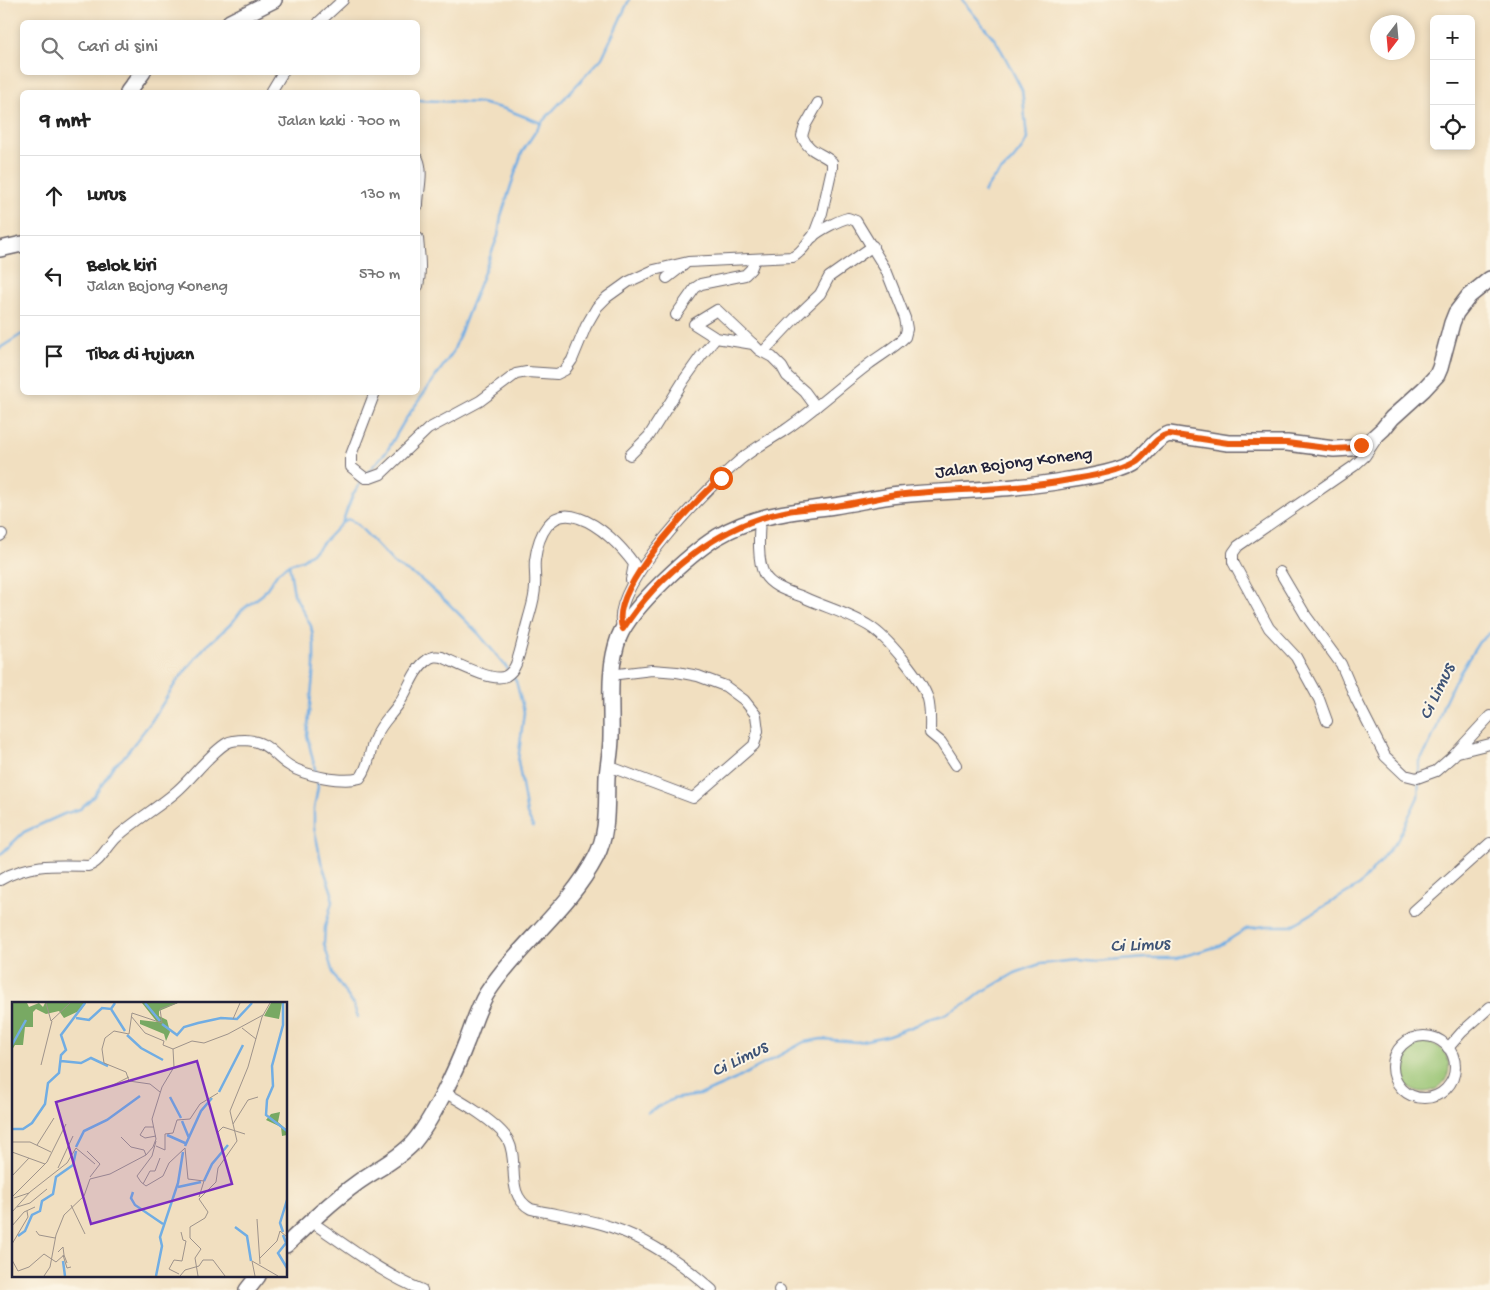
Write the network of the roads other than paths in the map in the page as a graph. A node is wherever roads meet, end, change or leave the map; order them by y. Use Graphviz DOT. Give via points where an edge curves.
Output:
graph roads {
  1 [pos="274,0"];
  2 [pos="343,0"];
  3 [pos="234,20"];
  4 [pos="322,20"];
  5 [pos="141,75"];
  6 [pos="281,75"];
  7 [pos="130,90"];
  8 [pos="272,90"];
  9 [pos="818,103"];
  10 [pos="813,237"];
  11 [pos="20,244"];
  12 [pos="872,246"];
  13 [pos="0,249"];
  14 [pos="755,259"];
  15 [pos="688,262"];
  16 [pos="667,278"];
  17 [pos="1490,279"];
  18 [pos="676,315"];
  19 [pos="716,338"];
  20 [pos="753,344"];
  21 [pos="763,352"];
  22 [pos="374,395"];
  23 [pos="816,408"];
  24 [pos="1383,429"];
  25 [pos="630,455"];
  26 [pos="760,518"];
  27 [pos="1280,572"];
  28 [pos="629,586"];
  29 [pos="623,629"];
  30 [pos="610,675"];
  31 [pos="1490,716"];
  32 [pos="1327,721"];
  33 [pos="1490,744"];
  34 [pos="1458,752"];
  35 [pos="956,765"];
  36 [pos="608,766"];
  37 [pos="1490,843"];
  38 [pos="0,880"];
  39 [pos="1414,911"];
  40 [pos="1490,1007"];
  41 [pos="1448,1048"];
  42 [pos="443,1092"];
  43 [pos="310,1221"];
  44 [pos="288,1243"];
  45 [pos="256,1278"];
  46 [pos="247,1290"];
  47 [pos="422,1290"];
  48 [pos="712,1290"];
  1 -- 3 [label="street"];
  2 -- 4 [label="street"];
  5 -- 7 [label="street"];
  6 -- 8 [label="street"];
  9 -- 10 [label="street" via="802,136 813,150 832,162 832,168"];
  10 -- 12 [label="street" via="848,218 856,221"];
  10 -- 14 [label="street" via="803,250 792,257"];
  11 -- 13 [label="street"];
  12 -- 21 [label="street" via="829,278 820,294"];
  12 -- 23 [label="street" via="886,270 905,318 906,337"];
  14 -- 15 [label="street"];
  14 -- 18 [label="street" via="745,274 695,288"];
  15 -- 16 [label="street"];
  15 -- 22 [label="street" via="654,270 628,282 601,302 586,326 572,360 562,373 516,374 480,401 428,429 387,470 362,478 352,469 351,455"];
  17 -- 24 [label="street, Jalan Bojong Koneng" via="1468,296 1456,314 1437,375"];
  19 -- 20 [label="street"];
  19 -- 20 [label="street" via="694,324 717,310"];
  19 -- 25 [label="street" via="684,380 649,436"];
  20 -- 21 [label="street"];
  21 -- 23 [label="street" via="782,367"];
  23 -- 28 [label="street" via="742,459 704,494 670,531"];
  24 -- 26 [label="street, Jalan Bojong Koneng" via="1361,445 1334,449 1287,443 1228,443 1169,434 1133,463 1088,476 1044,484 896,496"];
  24 -- 32 [label="street" via="1354,466 1238,546 1233,553 1233,562 1268,628 1296,657"];
  26 -- 29 [label="street, Jalan Bojong Koneng" via="720,535 699,549 671,573"];
  26 -- 35 [label="street" via="759,547 764,575 776,586 870,626 886,641 917,679 927,697 930,733 941,742"];
  27 -- 34 [label="street" via="1306,616 1341,664 1385,756 1405,775 1417,778 1436,771"];
  28 -- 29 [label="street" via="620,618"];
  28 -- 38 [label="street" via="634,564 615,543 583,519 568,515 556,517 544,531 539,545 535,560 535,591 512,671 497,678 442,657 429,658 380,727 367,767 360,778 329,778 301,771 254,740 227,743 178,790 111,842 94,865 42,866 10,874"];
  29 -- 30 [label="street, Jalan Bojong Koneng"];
  30 -- 36 [label="street"];
  30 -- 36 [label="street" via="652,670 677,672 725,686 744,700 756,715 758,731 754,745 693,798"];
  31 -- 34 [label="street"];
  33 -- 34 [label="street"];
  36 -- 42 [label="street" via="605,826 598,854 563,905 488,991"];
  37 -- 39 [label="street"];
  40 -- 41 [label="street"];
  41 -- 41 [label="street" via="1454,1062 1454,1076 1440,1094 1418,1098 1399,1087 1393,1073 1394,1058 1407,1041 1429,1037"];
  42 -- 43 [label="street" via="414,1142"];
  42 -- 48 [label="street" via="470,1107 507,1139 511,1147 516,1190 523,1205 611,1227 640,1240 670,1257"];
  43 -- 44 [label="street"];
  43 -- 47 [label="street" via="408,1285"];
  45 -- 46 [label="street"];
}
